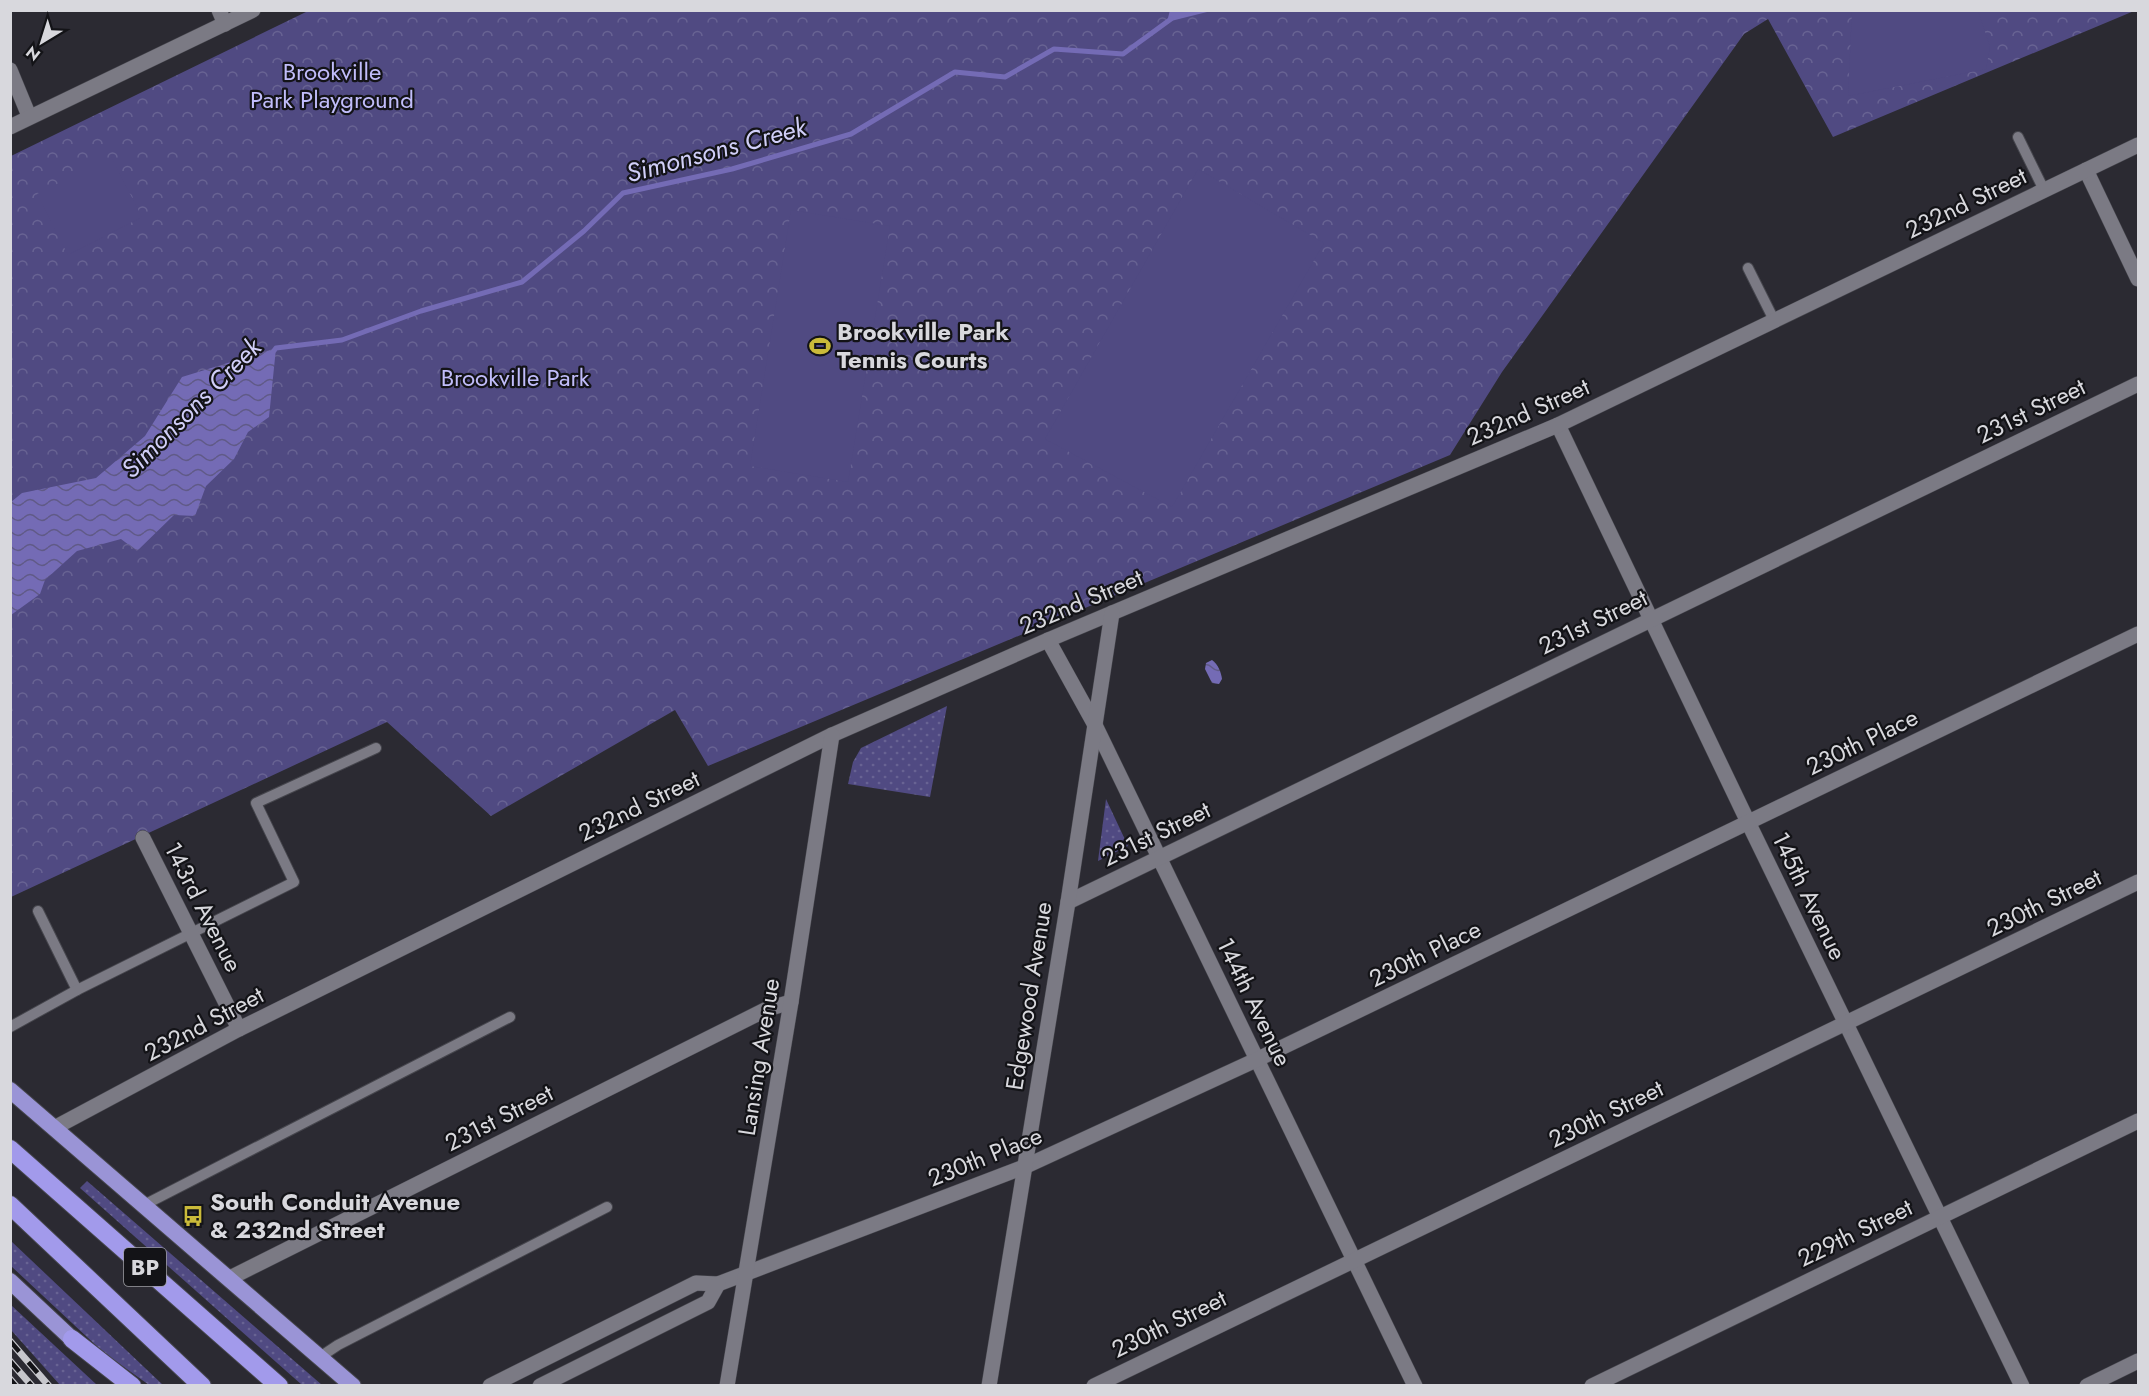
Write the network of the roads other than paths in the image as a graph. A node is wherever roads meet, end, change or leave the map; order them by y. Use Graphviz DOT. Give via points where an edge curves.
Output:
graph roads {
  1 [pos="253,10"];
  2 [pos="222,17"];
  3 [pos="10,70"];
  4 [pos="29,116"];
  5 [pos="10,126"];
  6 [pos="2018,137"];
  7 [pos="2139,144"];
  8 [pos="2086,170"];
  9 [pos="2044,190"];
  10 [pos="1748,268"];
  11 [pos="2139,279"];
  12 [pos="1774,320"];
  13 [pos="2139,384"];
  14 [pos="1558,425"];
  15 [pos="1112,613"];
  16 [pos="1651,620"];
  17 [pos="2139,634"];
  18 [pos="1048,640"];
  19 [pos="1095,725"];
  20 [pos="832,735"];
  21 [pos="376,748"];
  22 [pos="1748,822"];
  23 [pos="143,838"];
  24 [pos="1159,858"];
  25 [pos="2139,882"];
  26 [pos="1068,902"];
  27 [pos="38,911"];
  28 [pos="191,933"];
  29 [pos="77,990"];
  30 [pos="791,1002"];
  31 [pos="510,1017"];
  32 [pos="1847,1023"];
  33 [pos="10,1027"];
  34 [pos="239,1029"];
  35 [pos="1256,1060"];
  36 [pos="10,1090"];
  37 [pos="2139,1122"];
  38 [pos="54,1128"];
  39 [pos="10,1149"];
  40 [pos="1024,1167"];
  41 [pos="10,1205"];
  42 [pos="144,1205"];
  43 [pos="607,1207"];
  44 [pos="1941,1217"];
  45 [pos="1354,1260"];
  46 [pos="746,1273"];
  47 [pos="230,1278"];
  48 [pos="10,1281"];
  49 [pos="718,1284"];
  50 [pos="72,1339"];
  51 [pos="568,1348"];
  52 [pos="320,1357"];
  53 [pos="2139,1361"];
  54 [pos="579,1366"];
  55 [pos="132,1386"];
  56 [pos="202,1386"];
  57 [pos="279,1386"];
  58 [pos="353,1386"];
  59 [pos="490,1386"];
  60 [pos="540,1386"];
  61 [pos="727,1386"];
  62 [pos="989,1386"];
  63 [pos="1094,1386"];
  64 [pos="1415,1386"];
  65 [pos="1592,1386"];
  66 [pos="2022,1386"];
  67 [pos="2087,1386"];
  1 -- 2 [label="street"];
  2 -- 4 [label="street"];
  3 -- 4 [label="street"];
  4 -- 5 [label="street"];
  6 -- 9 [label="lane"];
  7 -- 8 [label="street, 232nd Street"];
  8 -- 9 [label="street, 232nd Street"];
  8 -- 11 [label="street"];
  9 -- 12 [label="street, 232nd Street"];
  10 -- 12 [label="lane"];
  12 -- 14 [label="street, 232nd Street"];
  13 -- 16 [label="street, 231st Street"];
  14 -- 15 [label="street, 232nd Street"];
  14 -- 16 [label="street, 145th Avenue"];
  15 -- 18 [label="street, 232nd Street"];
  15 -- 19 [label="street, Edgewood Avenue"];
  16 -- 22 [label="street, 145th Avenue"];
  16 -- 24 [label="street, 231st Street"];
  17 -- 22 [label="street, 230th Place"];
  18 -- 19 [label="street, 144th Avenue"];
  18 -- 20 [label="street, 232nd Street"];
  19 -- 24 [label="street, 144th Avenue"];
  19 -- 26 [label="street, Edgewood Avenue"];
  20 -- 30 [label="street, Lansing Avenue"];
  20 -- 34 [label="street, 232nd Street"];
  21 -- 28 [label="lane" via="256,804 294,882"];
  22 -- 32 [label="street, 145th Avenue"];
  22 -- 35 [label="street, 230th Place"];
  23 -- 28 [label="street, 143rd Avenue"];
  24 -- 26 [label="street, 231st Street"];
  24 -- 35 [label="street, 144th Avenue"];
  25 -- 32 [label="street, 230th Street"];
  26 -- 40 [label="street, Edgewood Avenue"];
  27 -- 29 [label="lane"];
  28 -- 29 [label="lane"];
  28 -- 34 [label="street, 143rd Avenue"];
  29 -- 33 [label="lane"];
  30 -- 46 [label="street, Lansing Avenue"];
  30 -- 47 [label="street, 231st Street" via="767,1009"];
  31 -- 42 [label="lane"];
  32 -- 44 [label="street, 145th Avenue"];
  32 -- 45 [label="street, 230th Street"];
  34 -- 38 [label="street, 232nd Street"];
  35 -- 40 [label="street, 230th Place"];
  35 -- 45 [label="street, 144th Avenue"];
  36 -- 38 [label="highway"];
  37 -- 44 [label="street, 229th Street"];
  38 -- 42 [label="highway"];
  39 -- 57 [label="highway, BP"];
  40 -- 46 [label="street, 230th Place"];
  40 -- 62 [label="street, Edgewood Avenue"];
  41 -- 56 [label="highway, BP"];
  42 -- 47 [label="highway"];
  43 -- 52 [label="lane"];
  44 -- 65 [label="street, 229th Street"];
  44 -- 66 [label="street, 145th Avenue"];
  45 -- 63 [label="street, 230th Street"];
  45 -- 64 [label="street, 144th Avenue"];
  46 -- 49 [label="street, 230th Place"];
  46 -- 61 [label="street, Lansing Avenue"];
  47 -- 52 [label="highway"];
  48 -- 50 [label="highway"];
  49 -- 51 [label="street, 230th Place" via="693,1284"];
  49 -- 54 [label="street, 230th Place" via="708,1302"];
  50 -- 55 [label="highway"];
  51 -- 54 [label="street"];
  51 -- 59 [label="street, 230th Place"];
  52 -- 58 [label="highway"];
  53 -- 67 [label="street"];
  54 -- 60 [label="street, 230th Place"];
}
